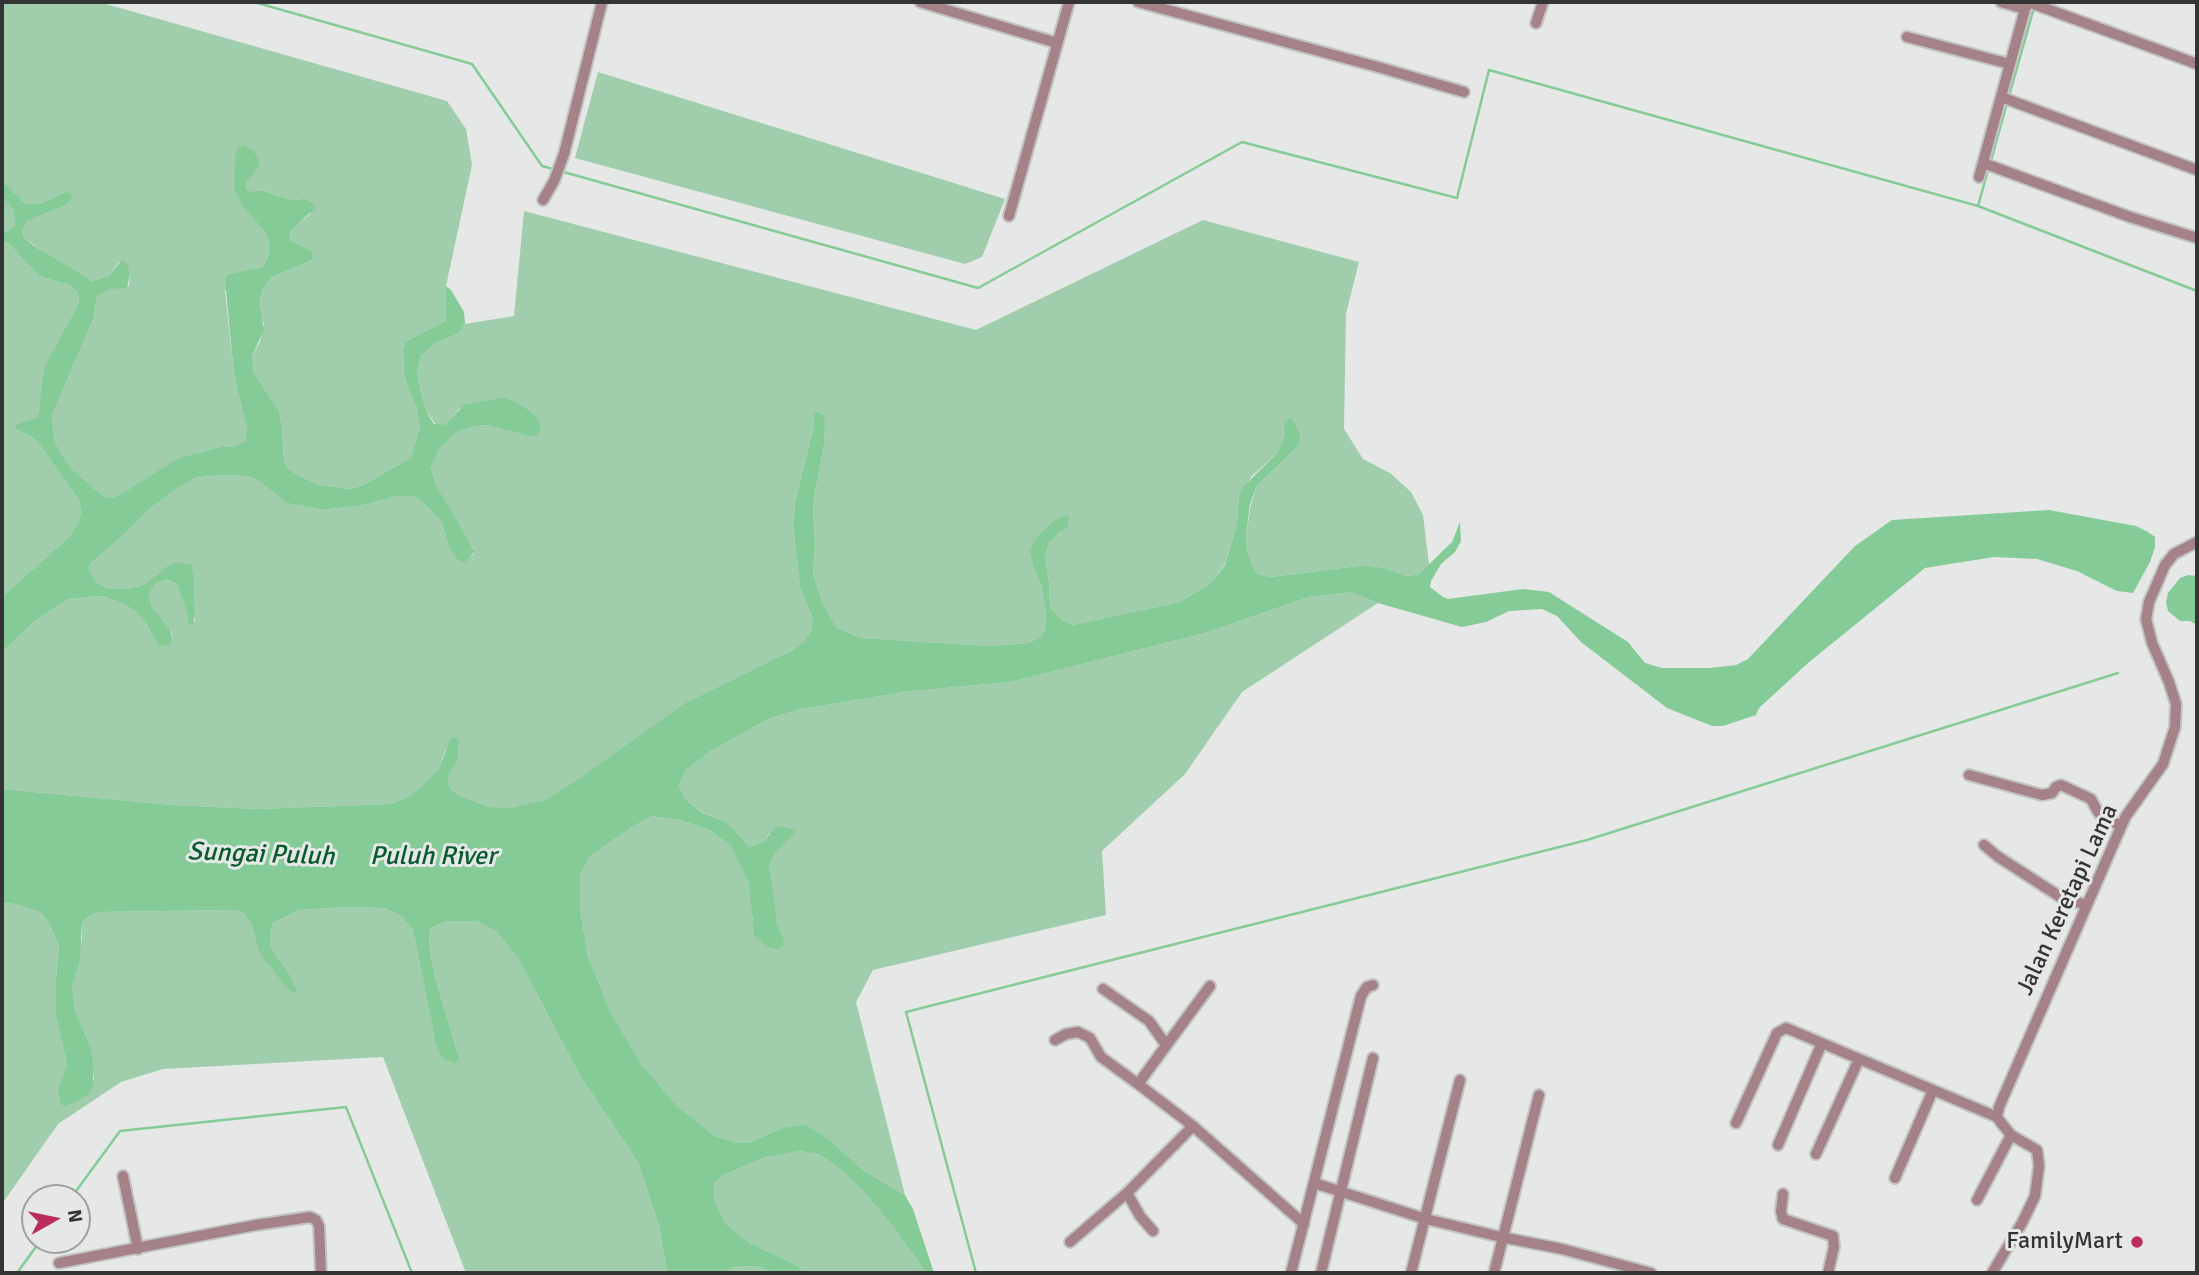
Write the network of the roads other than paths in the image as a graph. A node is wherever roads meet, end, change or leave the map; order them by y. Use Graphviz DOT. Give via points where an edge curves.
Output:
graph roads {
  1 [pos="602,2"];
  2 [pos="920,2"];
  3 [pos="1069,2"];
  4 [pos="1138,2"];
  5 [pos="1542,2"];
  6 [pos="2001,2"];
  7 [pos="2028,4"];
  8 [pos="1536,23"];
  9 [pos="1907,37"];
  10 [pos="1057,43"];
  11 [pos="2010,64"];
  12 [pos="2197,64"];
  13 [pos="1464,92"];
  14 [pos="2006,99"];
  15 [pos="1988,165"];
  16 [pos="2197,170"];
  17 [pos="1979,177"];
  18 [pos="543,200"];
  19 [pos="1009,216"];
  20 [pos="2197,237"];
  21 [pos="2197,542"];
  22 [pos="1969,775"];
  23 [pos="2122,826"];
  24 [pos="1984,845"];
  25 [pos="2087,905"];
  26 [pos="1373,985"];
  27 [pos="1210,986"];
  28 [pos="1103,989"];
  29 [pos="1055,1040"];
  30 [pos="1822,1043"];
  31 [pos="1166,1045"];
  32 [pos="1373,1058"];
  33 [pos="1859,1059"];
  34 [pos="1460,1080"];
  35 [pos="1138,1084"];
  36 [pos="1934,1090"];
  37 [pos="1539,1094"];
  38 [pos="1997,1116"];
  39 [pos="1736,1123"];
  40 [pos="1193,1126"];
  41 [pos="2011,1135"];
  42 [pos="1778,1145"];
  43 [pos="1816,1154"];
  44 [pos="123,1176"];
  45 [pos="1895,1178"];
  46 [pos="1314,1183"];
  47 [pos="1127,1193"];
  48 [pos="1341,1193"];
  49 [pos="1783,1194"];
  50 [pos="1977,1200"];
  51 [pos="1426,1219"];
  52 [pos="1304,1224"];
  53 [pos="1153,1231"];
  54 [pos="1502,1237"];
  55 [pos="1070,1242"];
  56 [pos="138,1249"];
  57 [pos="59,1263"];
  58 [pos="321,1273"];
  59 [pos="1292,1273"];
  60 [pos="1321,1273"];
  61 [pos="1411,1273"];
  62 [pos="1494,1273"];
  63 [pos="1651,1273"];
  64 [pos="1828,1273"];
  65 [pos="1992,1273"];
  1 -- 18 [label="street" via="564,154"];
  2 -- 10 [label="street"];
  3 -- 10 [label="street"];
  4 -- 13 [label="street"];
  5 -- 8 [label="street"];
  6 -- 7 [label="street"];
  7 -- 11 [label="street"];
  7 -- 12 [label="street"];
  9 -- 11 [label="street"];
  10 -- 19 [label="street"];
  11 -- 14 [label="street"];
  14 -- 15 [label="street"];
  14 -- 16 [label="street"];
  15 -- 17 [label="street"];
  15 -- 20 [label="street"];
  21 -- 23 [label="street, Jalan Keretapi Lama" via="2174,554 2165,565 2149,602 2147,629 2174,694 2175,727 2163,764"];
  22 -- 23 [label="street" via="2042,795 2062,785 2091,799 2103,817"];
  23 -- 25 [label="street, Jalan Keretapi Lama"];
  24 -- 25 [label="street" via="2062,898"];
  25 -- 38 [label="street, Jalan Keretapi Lama"];
  26 -- 46 [label="street" via="1361,996"];
  27 -- 31 [label="street"];
  28 -- 31 [label="street" via="1149,1021"];
  29 -- 35 [label="street" via="1078,1032 1090,1038 1101,1057"];
  30 -- 33 [label="street"];
  30 -- 39 [label="street" via="1786,1028 1777,1033"];
  30 -- 42 [label="street"];
  31 -- 35 [label="street"];
  32 -- 48 [label="street"];
  33 -- 36 [label="street"];
  33 -- 43 [label="street"];
  34 -- 51 [label="street"];
  35 -- 40 [label="street"];
  36 -- 38 [label="street"];
  36 -- 45 [label="street"];
  37 -- 54 [label="street"];
  38 -- 41 [label="street"];
  40 -- 47 [label="street"];
  40 -- 52 [label="street"];
  41 -- 50 [label="street"];
  41 -- 65 [label="street" via="2037,1150 2038,1181 2022,1223"];
  44 -- 56 [label="street"];
  46 -- 48 [label="street"];
  46 -- 52 [label="street"];
  47 -- 53 [label="street"];
  47 -- 55 [label="street"];
  48 -- 51 [label="street"];
  48 -- 60 [label="street"];
  49 -- 64 [label="street" via="1783,1219 1833,1236"];
  51 -- 54 [label="street"];
  51 -- 61 [label="street"];
  52 -- 59 [label="street"];
  54 -- 62 [label="street"];
  54 -- 63 [label="street"];
  56 -- 57 [label="street"];
  56 -- 58 [label="street" via="310,1217 319,1226"];
}
